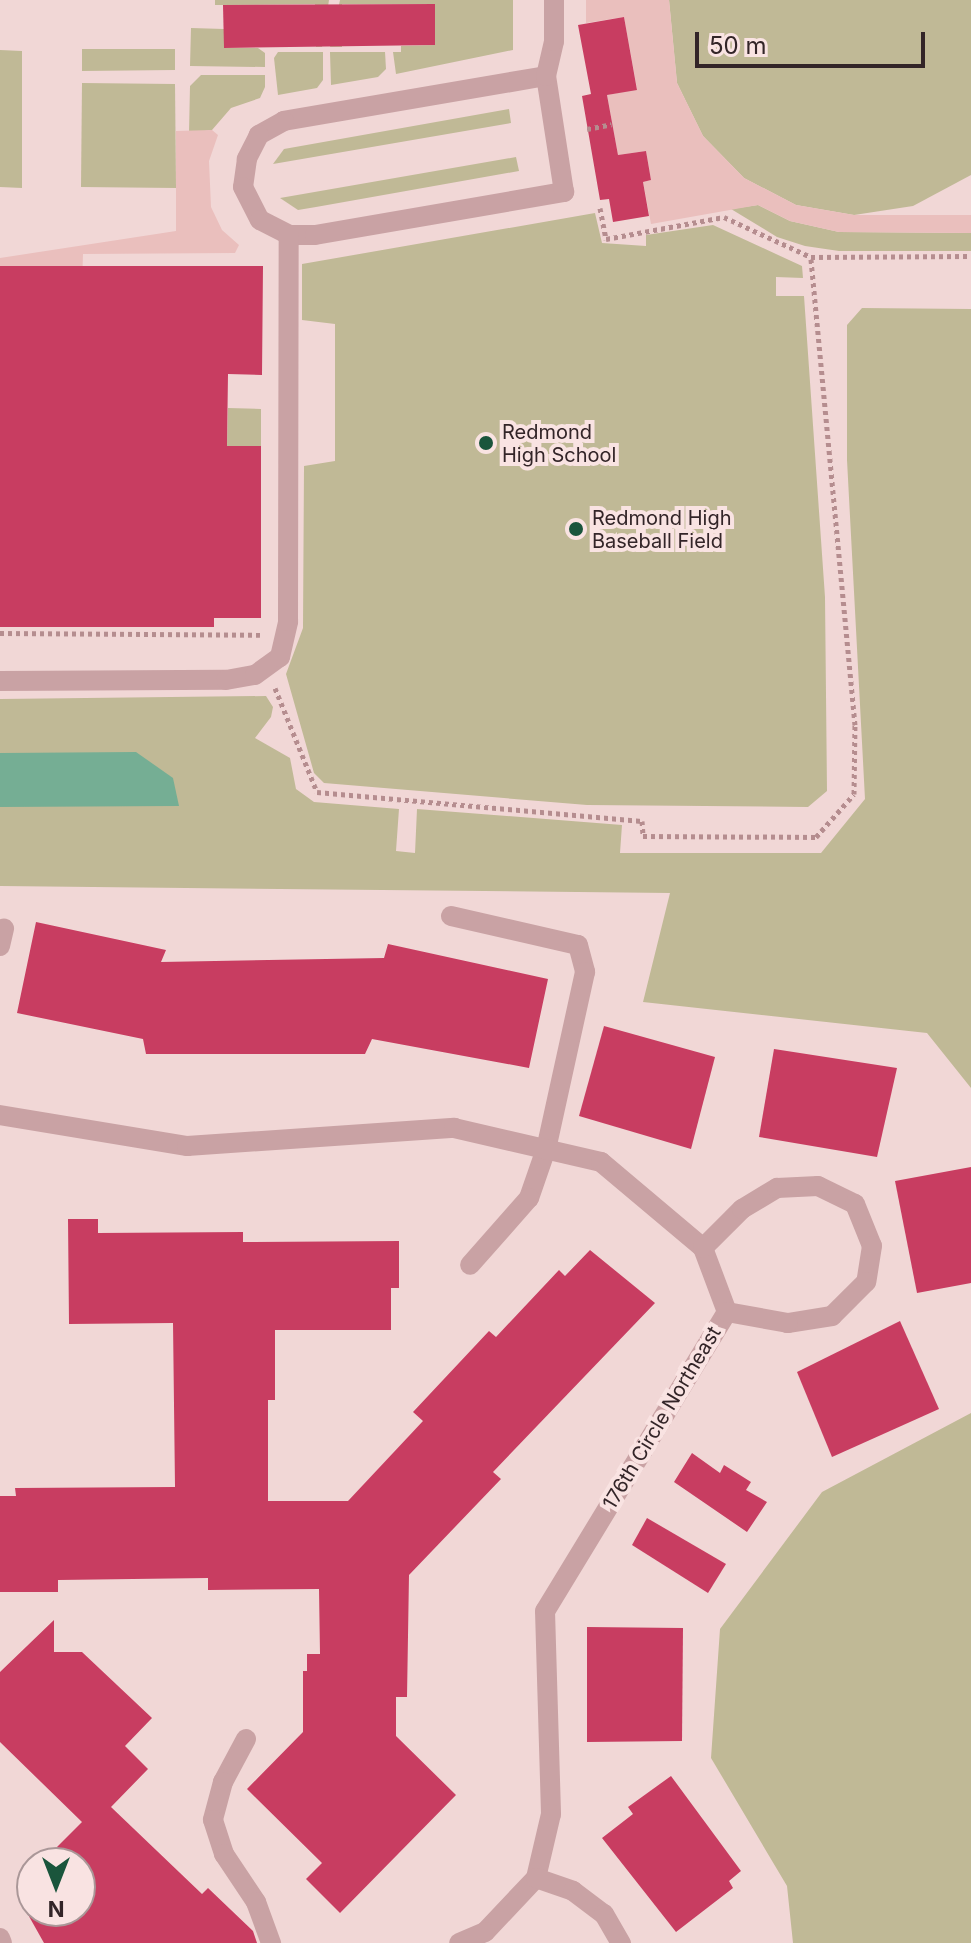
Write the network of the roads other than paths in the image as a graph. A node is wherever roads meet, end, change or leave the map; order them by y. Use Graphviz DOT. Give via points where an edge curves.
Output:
graph roads {
  1 [pos="554,0"];
  2 [pos="546,76"];
  3 [pos="289,235"];
  4 [pos="0,681"];
  5 [pos="451,916"];
  6 [pos="0,1115"];
  7 [pos="546,1149"];
  8 [pos="703,1248"];
  9 [pos="470,1265"];
  10 [pos="727,1312"];
  11 [pos="246,1739"];
  12 [pos="536,1878"];
  13 [pos="487,1938"];
  14 [pos="271,1943"];
  15 [pos="459,1943"];
  16 [pos="621,1943"];
  1 -- 2 [label="lane" via="554,41"];
  2 -- 3 [label="lane" via="564,192 315,235"];
  2 -- 3 [label="lane" via="284,121 259,135 247,159 243,187 260,220"];
  3 -- 4 [label="lane" via="288,621 280,657 255,675 226,680"];
  5 -- 7 [label="lane" via="578,945 585,972"];
  6 -- 7 [label="lane, 176th Circle Northeast" via="187,1146 454,1128"];
  7 -- 8 [label="lane, 176th Circle Northeast" via="601,1162"];
  7 -- 9 [label="lane" via="529,1198"];
  8 -- 10 [label="lane, 176th Circle Northeast"];
  8 -- 10 [label="lane" via="742,1209 777,1188 818,1186 855,1204 872,1246 866,1282 832,1316 788,1323"];
  10 -- 12 [label="lane, 176th Circle Northeast" via="545,1611 551,1814"];
  11 -- 14 [label="lane" via="223,1782 213,1820 224,1854 256,1902"];
  12 -- 13 [label="lane"];
  12 -- 16 [label="lane" via="573,1891 604,1914"];
  13 -- 15 [label="lane"];
}
